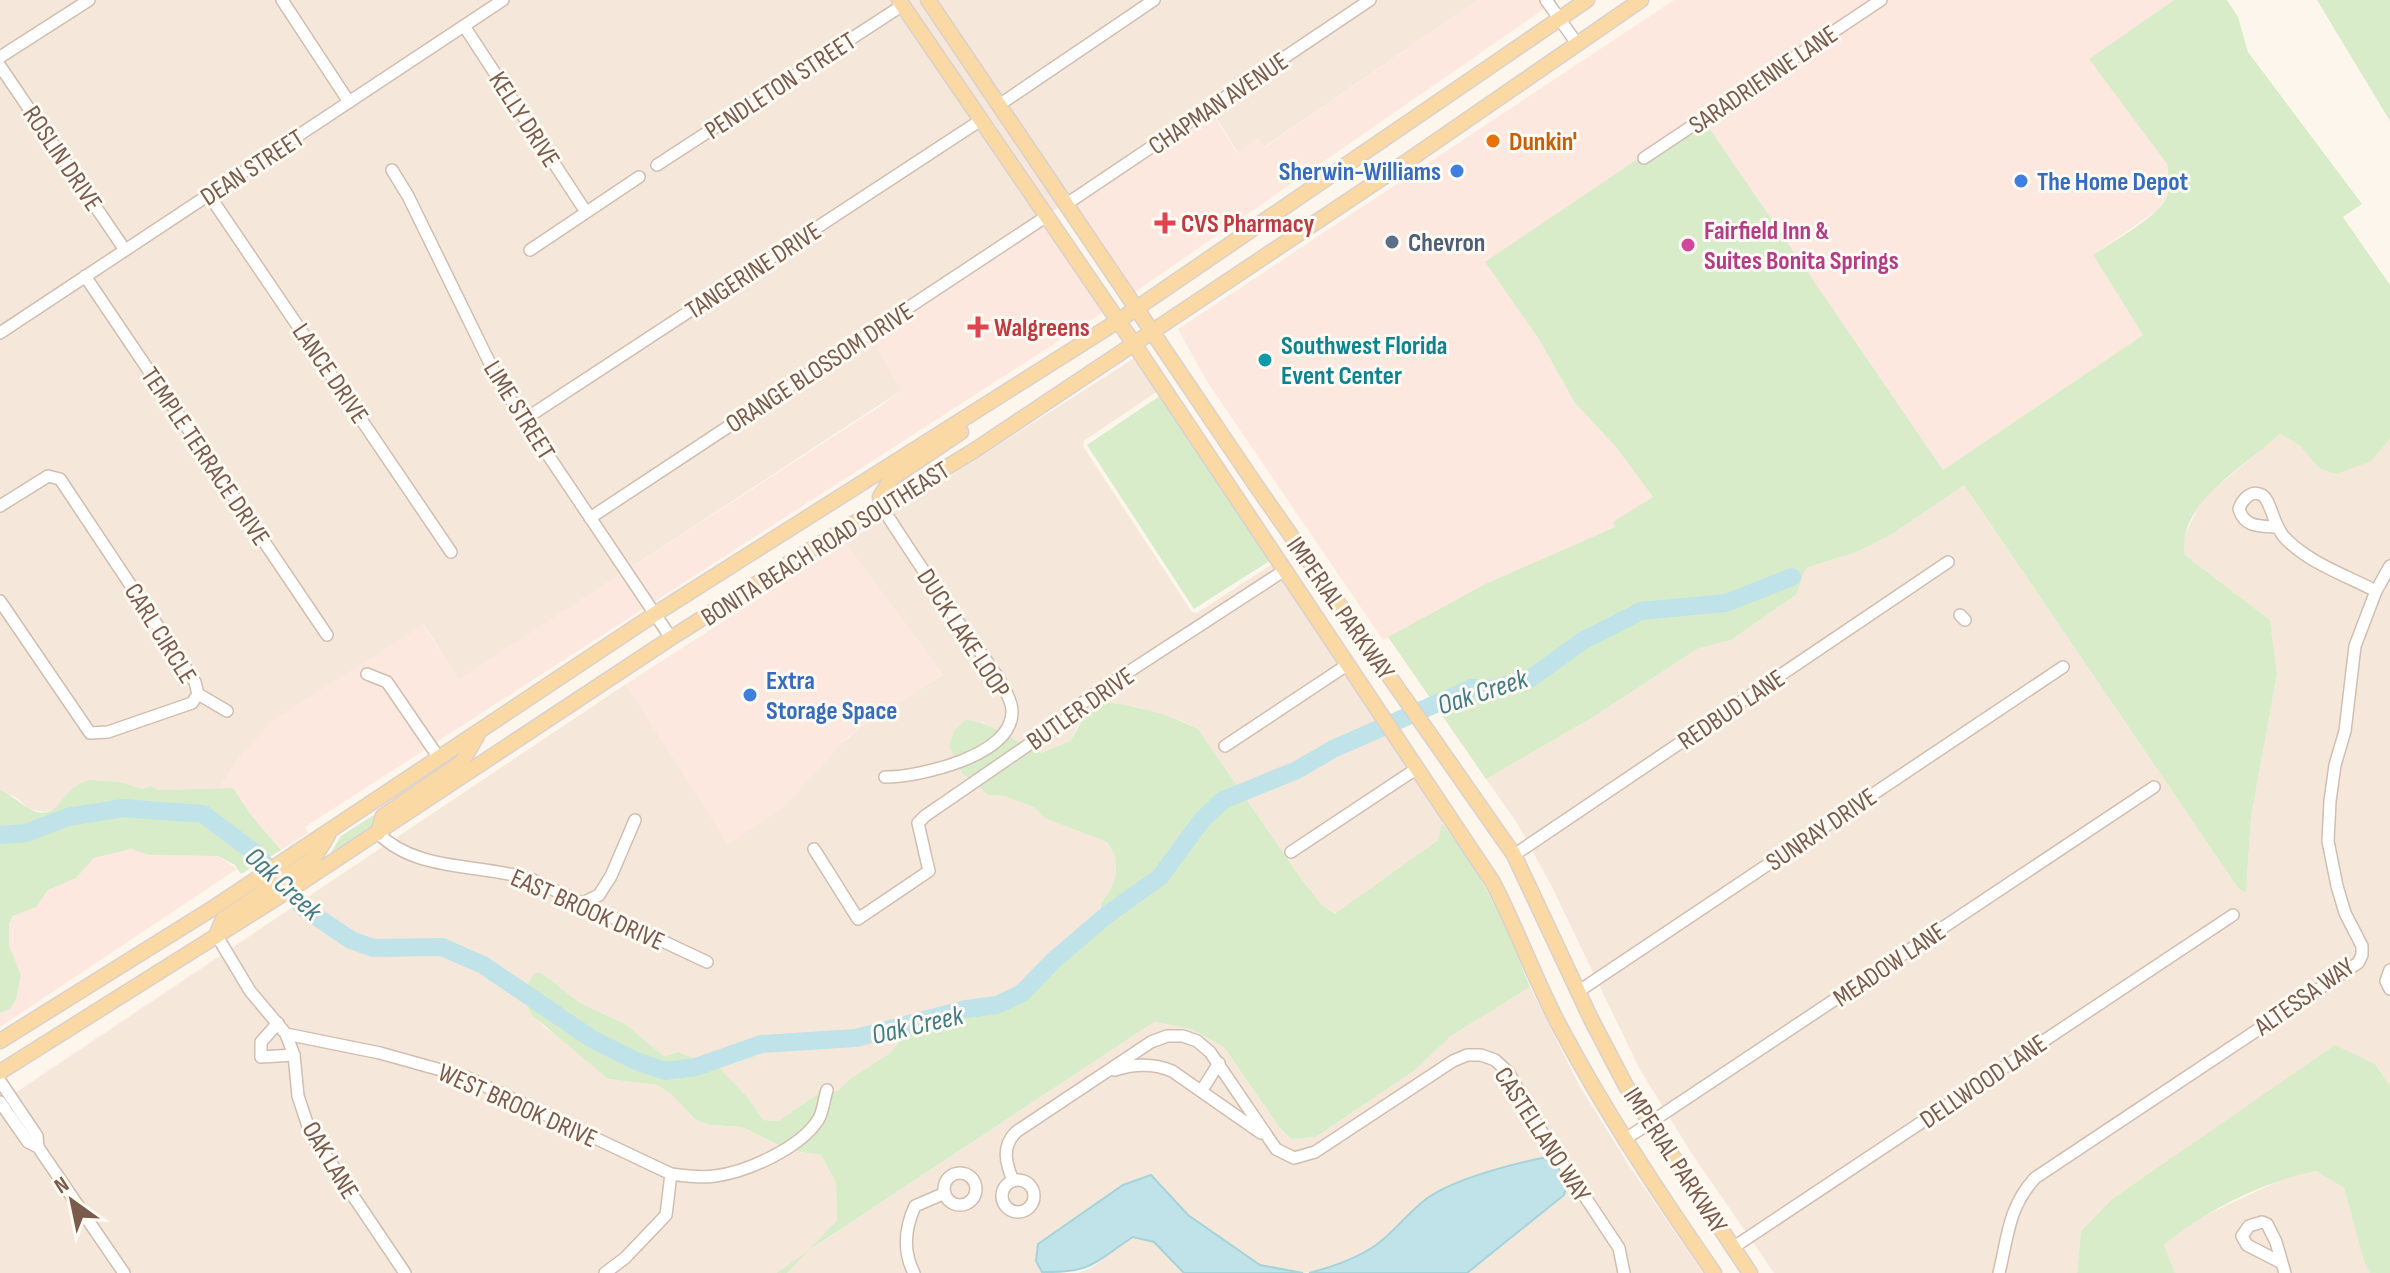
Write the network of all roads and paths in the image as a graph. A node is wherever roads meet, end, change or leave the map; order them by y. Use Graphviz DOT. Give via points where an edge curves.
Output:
graph roads {
  1 [pos="89,0"];
  2 [pos="282,0"];
  3 [pos="503,0"];
  4 [pos="1154,0"];
  5 [pos="1370,0"];
  6 [pos="1546,0"];
  7 [pos="1587,0"];
  8 [pos="1641,0"];
  9 [pos="1881,0"];
  10 [pos="931,1"];
  11 [pos="901,3"];
  12 [pos="1559,19"];
  13 [pos="464,26"];
  14 [pos="1578,45"];
  15 [pos="0,57"];
  16 [pos="0,66"];
  17 [pos="349,102"];
  18 [pos="999,105"];
  19 [pos="981,120"];
  20 [pos="1644,158"];
  21 [pos="657,165"];
  22 [pos="392,170"];
  23 [pos="639,177"];
  24 [pos="209,195"];
  25 [pos="1065,205"];
  26 [pos="586,212"];
  27 [pos="1047,216"];
  28 [pos="125,250"];
  29 [pos="530,250"];
  30 [pos="85,276"];
  31 [pos="1136,309"];
  32 [pos="1118,321"];
  33 [pos="1152,332"];
  34 [pos="0,333"];
  35 [pos="1134,344"];
  36 [pos="974,414"];
  37 [pos="525,419"];
  38 [pos="0,506"];
  39 [pos="882,507"];
  40 [pos="590,518"];
  41 [pos="2275,527"];
  42 [pos="451,552"];
  43 [pos="1948,562"];
  44 [pos="2390,566"];
  45 [pos="1285,570"];
  46 [pos="1329,590"];
  47 [pos="2376,591"];
  48 [pos="0,601"];
  49 [pos="655,614"];
  50 [pos="327,635"];
  51 [pos="671,638"];
  52 [pos="1366,642"];
  53 [pos="1347,665"];
  54 [pos="2063,667"];
  55 [pos="367,674"];
  56 [pos="198,694"];
  57 [pos="227,711"];
  58 [pos="479,732"];
  59 [pos="1225,746"];
  60 [pos="439,758"];
  61 [pos="1416,769"];
  62 [pos="885,777"];
  63 [pos="2154,787"];
  64 [pos="635,820"];
  65 [pos="378,833"];
  66 [pos="814,849"];
  67 [pos="1291,852"];
  68 [pos="1514,855"];
  69 [pos="295,871"];
  70 [pos="258,895"];
  71 [pos="583,903"];
  72 [pos="2233,915"];
  73 [pos="216,936"];
  74 [pos="707,962"];
  75 [pos="2390,970"];
  76 [pos="2390,989"];
  77 [pos="1579,991"];
  78 [pos="278,1023"];
  79 [pos="286,1034"];
  80 [pos="0,1041"];
  81 [pos="294,1055"];
  82 [pos="1219,1063"];
  83 [pos="0,1072"];
  84 [pos="1104,1074"];
  85 [pos="0,1081"];
  86 [pos="827,1090"];
  87 [pos="1202,1090"];
  88 [pos="0,1102"];
  89 [pos="1649,1124"];
  90 [pos="1268,1138"];
  91 [pos="1624,1140"];
  92 [pos="38,1147"];
  93 [pos="671,1174"];
  94 [pos="1013,1181"];
  95 [pos="945,1193"];
  96 [pos="1734,1247"];
  97 [pos="124,1273"];
  98 [pos="405,1273"];
  99 [pos="605,1273"];
  100 [pos="914,1273"];
  101 [pos="1624,1273"];
  102 [pos="1714,1273"];
  103 [pos="1750,1273"];
  104 [pos="1999,1273"];
  1 -- 15 [label="street"];
  2 -- 17 [label="street"];
  3 -- 13 [label="street, DEAN STREET"];
  4 -- 18 [label="street"];
  5 -- 25 [label="street, CHAPMAN AVENUE"];
  6 -- 12 [label="street"];
  7 -- 12 [label="main road, BONITA BEACH ROAD SOUTHEAST"];
  8 -- 14 [label="main road, BONITA BEACH ROAD SOUTHEAST"];
  9 -- 20 [label="street, SARADRIENNE LANE"];
  10 -- 18 [label="main road, IMPERIAL PARKWAY"];
  11 -- 19 [label="main road, IMPERIAL PARKWAY"];
  11 -- 21 [label="street, PENDLETON STREET"];
  12 -- 14 [label="street"];
  12 -- 31 [label="main road, BONITA BEACH ROAD SOUTHEAST"];
  13 -- 17 [label="street, DEAN STREET"];
  13 -- 26 [label="street, KELLY DRIVE"];
  14 -- 33 [label="main road, BONITA BEACH ROAD SOUTHEAST"];
  16 -- 28 [label="street, ROSLIN DRIVE"];
  17 -- 24 [label="street, DEAN STREET"];
  18 -- 25 [label="main road, IMPERIAL PARKWAY"];
  19 -- 27 [label="main road, IMPERIAL PARKWAY"];
  19 -- 37 [label="street, TANGERINE DRIVE"];
  22 -- 37 [label="street, LIME STREET" via="491,368"];
  23 -- 26 [label="street"];
  24 -- 28 [label="street, DEAN STREET"];
  24 -- 42 [label="street, LANCE DRIVE"];
  25 -- 31 [label="main road, IMPERIAL PARKWAY"];
  26 -- 29 [label="street"];
  27 -- 32 [label="main road, IMPERIAL PARKWAY"];
  27 -- 40 [label="street, ORANGE BLOSSOM DRIVE"];
  28 -- 30 [label="street, DEAN STREET"];
  30 -- 34 [label="street, DEAN STREET"];
  30 -- 50 [label="street, TEMPLE TERRACE DRIVE"];
  31 -- 32 [label="main road, BONITA BEACH ROAD SOUTHEAST"];
  31 -- 33 [label="main road, IMPERIAL PARKWAY"];
  32 -- 35 [label="main road, IMPERIAL PARKWAY"];
  32 -- 36 [label="main road, BONITA BEACH ROAD SOUTHEAST"];
  33 -- 35 [label="main road, BONITA BEACH ROAD SOUTHEAST"];
  33 -- 46 [label="main road, IMPERIAL PARKWAY"];
  35 -- 39 [label="main road, BONITA BEACH ROAD SOUTHEAST"];
  35 -- 45 [label="main road, IMPERIAL PARKWAY"];
  36 -- 39 [label="main road" via="958,435 891,479 880,497"];
  36 -- 49 [label="main road, BONITA BEACH ROAD SOUTHEAST"];
  37 -- 40 [label="street, LIME STREET"];
  38 -- 56 [label="street, CARL CIRCLE" via="48,476 60,479"];
  39 -- 51 [label="main road, BONITA BEACH ROAD SOUTHEAST"];
  39 -- 62 [label="street, DUCK LAKE LOOP" via="1012,707 998,738 966,760 926,773"];
  40 -- 49 [label="street, LIME STREET"];
  41 -- 47 [label="street" via="2309,557"];
  43 -- 68 [label="street, REDBUD LANE"];
  44 -- 47 [label="street, ALTESSA WAY"];
  45 -- 46 [label="main road" via="1302,569"];
  45 -- 53 [label="main road, IMPERIAL PARKWAY"];
  45 -- 66 [label="street, BUTLER DRIVE" via="1090,697 1060,725 925,816 918,823 929,871 858,919"];
  46 -- 52 [label="main road, IMPERIAL PARKWAY"];
  47 -- 104 [label="street, ALTESSA WAY" via="2355,646 2328,841 2345,913 2362,946 2358,963 2035,1178 2011,1216"];
  48 -- 56 [label="street, CARL CIRCLE" via="90,733 108,732 192,703"];
  49 -- 51 [label="street, LIME STREET"];
  49 -- 58 [label="main road, BONITA BEACH ROAD SOUTHEAST"];
  51 -- 65 [label="main road, BONITA BEACH ROAD SOUTHEAST"];
  52 -- 53 [label="main road"];
  52 -- 68 [label="main road, IMPERIAL PARKWAY"];
  53 -- 59 [label="street"];
  53 -- 61 [label="main road, IMPERIAL PARKWAY"];
  54 -- 77 [label="street, SUNRAY DRIVE"];
  55 -- 60 [label="street" via="387,682"];
  56 -- 57 [label="street"];
  58 -- 60 [label="main road, BONITA BEACH ROAD SOUTHEAST"];
  58 -- 65 [label="main road" via="462,762 383,816"];
  60 -- 69 [label="main road, BONITA BEACH ROAD SOUTHEAST" via="331,830"];
  61 -- 67 [label="street"];
  61 -- 91 [label="main road, IMPERIAL PARKWAY" via="1492,881 1557,1022"];
  63 -- 89 [label="street, MEADOW LANE"];
  64 -- 71 [label="street" via="605,886"];
  65 -- 69 [label="main road, BONITA BEACH ROAD SOUTHEAST"];
  65 -- 71 [label="street, EAST BROOK DRIVE" via="418,859 512,873"];
  68 -- 77 [label="main road, IMPERIAL PARKWAY"];
  69 -- 70 [label="main road, BONITA BEACH ROAD SOUTHEAST"];
  69 -- 70 [label="main road, BONITA BEACH ROAD SOUTHEAST"];
  70 -- 73 [label="main road" via="223,919"];
  70 -- 80 [label="main road, BONITA BEACH ROAD SOUTHEAST"];
  71 -- 74 [label="street, EAST BROOK DRIVE"];
  72 -- 96 [label="street, DELLWOOD LANE"];
  73 -- 78 [label="street" via="250,991"];
  73 -- 83 [label="main road"];
  75 -- 76 [label="street"];
  77 -- 89 [label="main road, IMPERIAL PARKWAY"];
  78 -- 79 [label="street"];
  78 -- 81 [label="street" via="261,1042 261,1057"];
  79 -- 81 [label="street, OAK LANE"];
  79 -- 93 [label="street, WEST BROOK DRIVE" via="466,1077"];
  81 -- 98 [label="street, OAK LANE" via="298,1096 310,1132"];
  82 -- 84 [label="street, CASTELLANO WAY" via="1197,1041 1175,1035 1151,1042"];
  82 -- 87 [label="street"];
  82 -- 90 [label="street, CASTELLANO WAY"];
  84 -- 87 [label="street, CASTELLANO WAY" via="1157,1066"];
  84 -- 94 [label="street, CASTELLANO WAY" via="1011,1137 1006,1155"];
  85 -- 92 [label="street" via="37,1136"];
  86 -- 93 [label="street, WEST BROOK DRIVE" via="819,1119 778,1154 715,1176"];
  87 -- 90 [label="street, CASTELLANO WAY"];
  88 -- 92 [label="street" via="28,1142"];
  89 -- 91 [label="street, MEADOW LANE"];
  89 -- 96 [label="main road, IMPERIAL PARKWAY"];
  90 -- 101 [label="street, CASTELLANO WAY" via="1287,1156 1308,1156 1453,1061 1467,1055 1488,1057 1509,1073 1619,1248"];
  91 -- 102 [label="main road, IMPERIAL PARKWAY"];
  92 -- 97 [label="street"];
  93 -- 99 [label="street" via="666,1215"];
  95 -- 100 [label="street" via="915,1206 907,1223 907,1259"];
  96 -- 103 [label="main road, IMPERIAL PARKWAY"];
}
